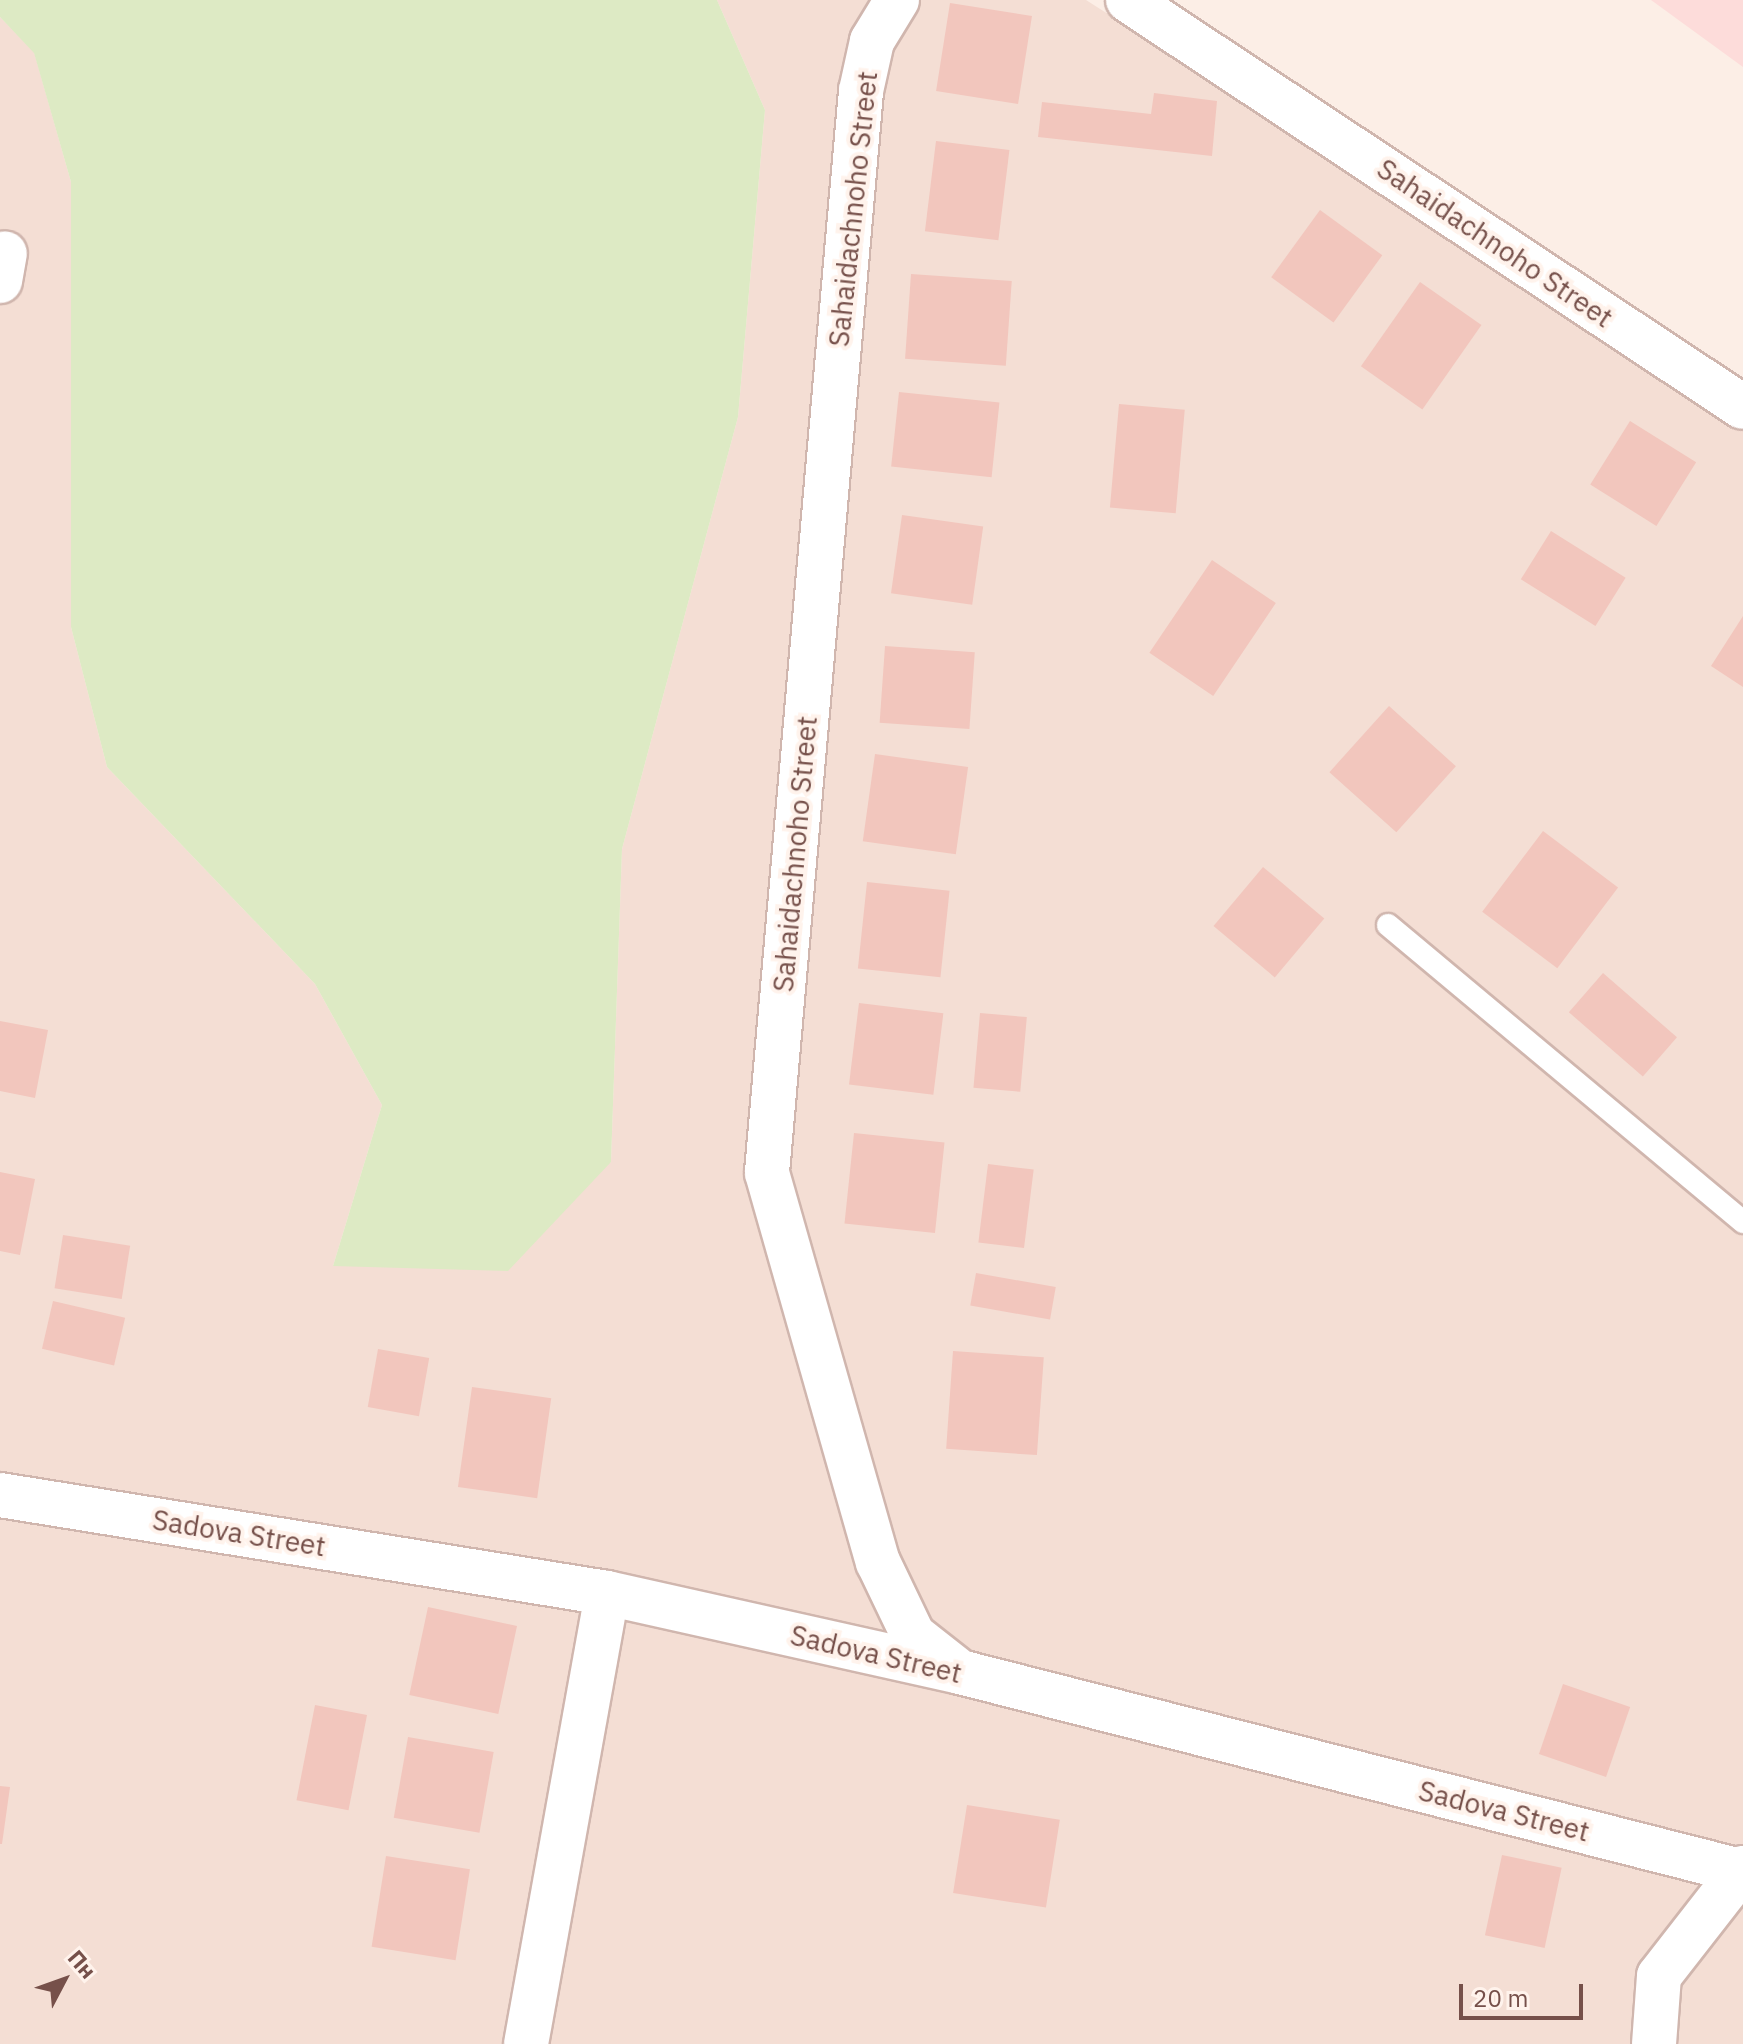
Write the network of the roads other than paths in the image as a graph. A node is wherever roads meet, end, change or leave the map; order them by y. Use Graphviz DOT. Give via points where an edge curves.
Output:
graph roads {
  1 [pos="897,0"];
  2 [pos="1128,0"];
  3 [pos="1743,407"];
  4 [pos="1388,925"];
  5 [pos="1743,1222"];
  6 [pos="0,1495"];
  7 [pos="607,1593"];
  8 [pos="960,1672"];
  9 [pos="1741,1870"];
  10 [pos="526,2044"];
  11 [pos="1654,2044"];
  1 -- 8 [label="street, Sahaidachnoho Street" via="872,41 861,91 767,1173 878,1562 913,1635"];
  2 -- 3 [label="street, Sahaidachnoho Street"];
  4 -- 5 [label="lane"];
  6 -- 7 [label="street, Sadova Street"];
  7 -- 8 [label="street, Sadova Street"];
  7 -- 10 [label="street"];
  8 -- 9 [label="street, Sadova Street"];
  9 -- 11 [label="street" via="1659,1976"];
}
